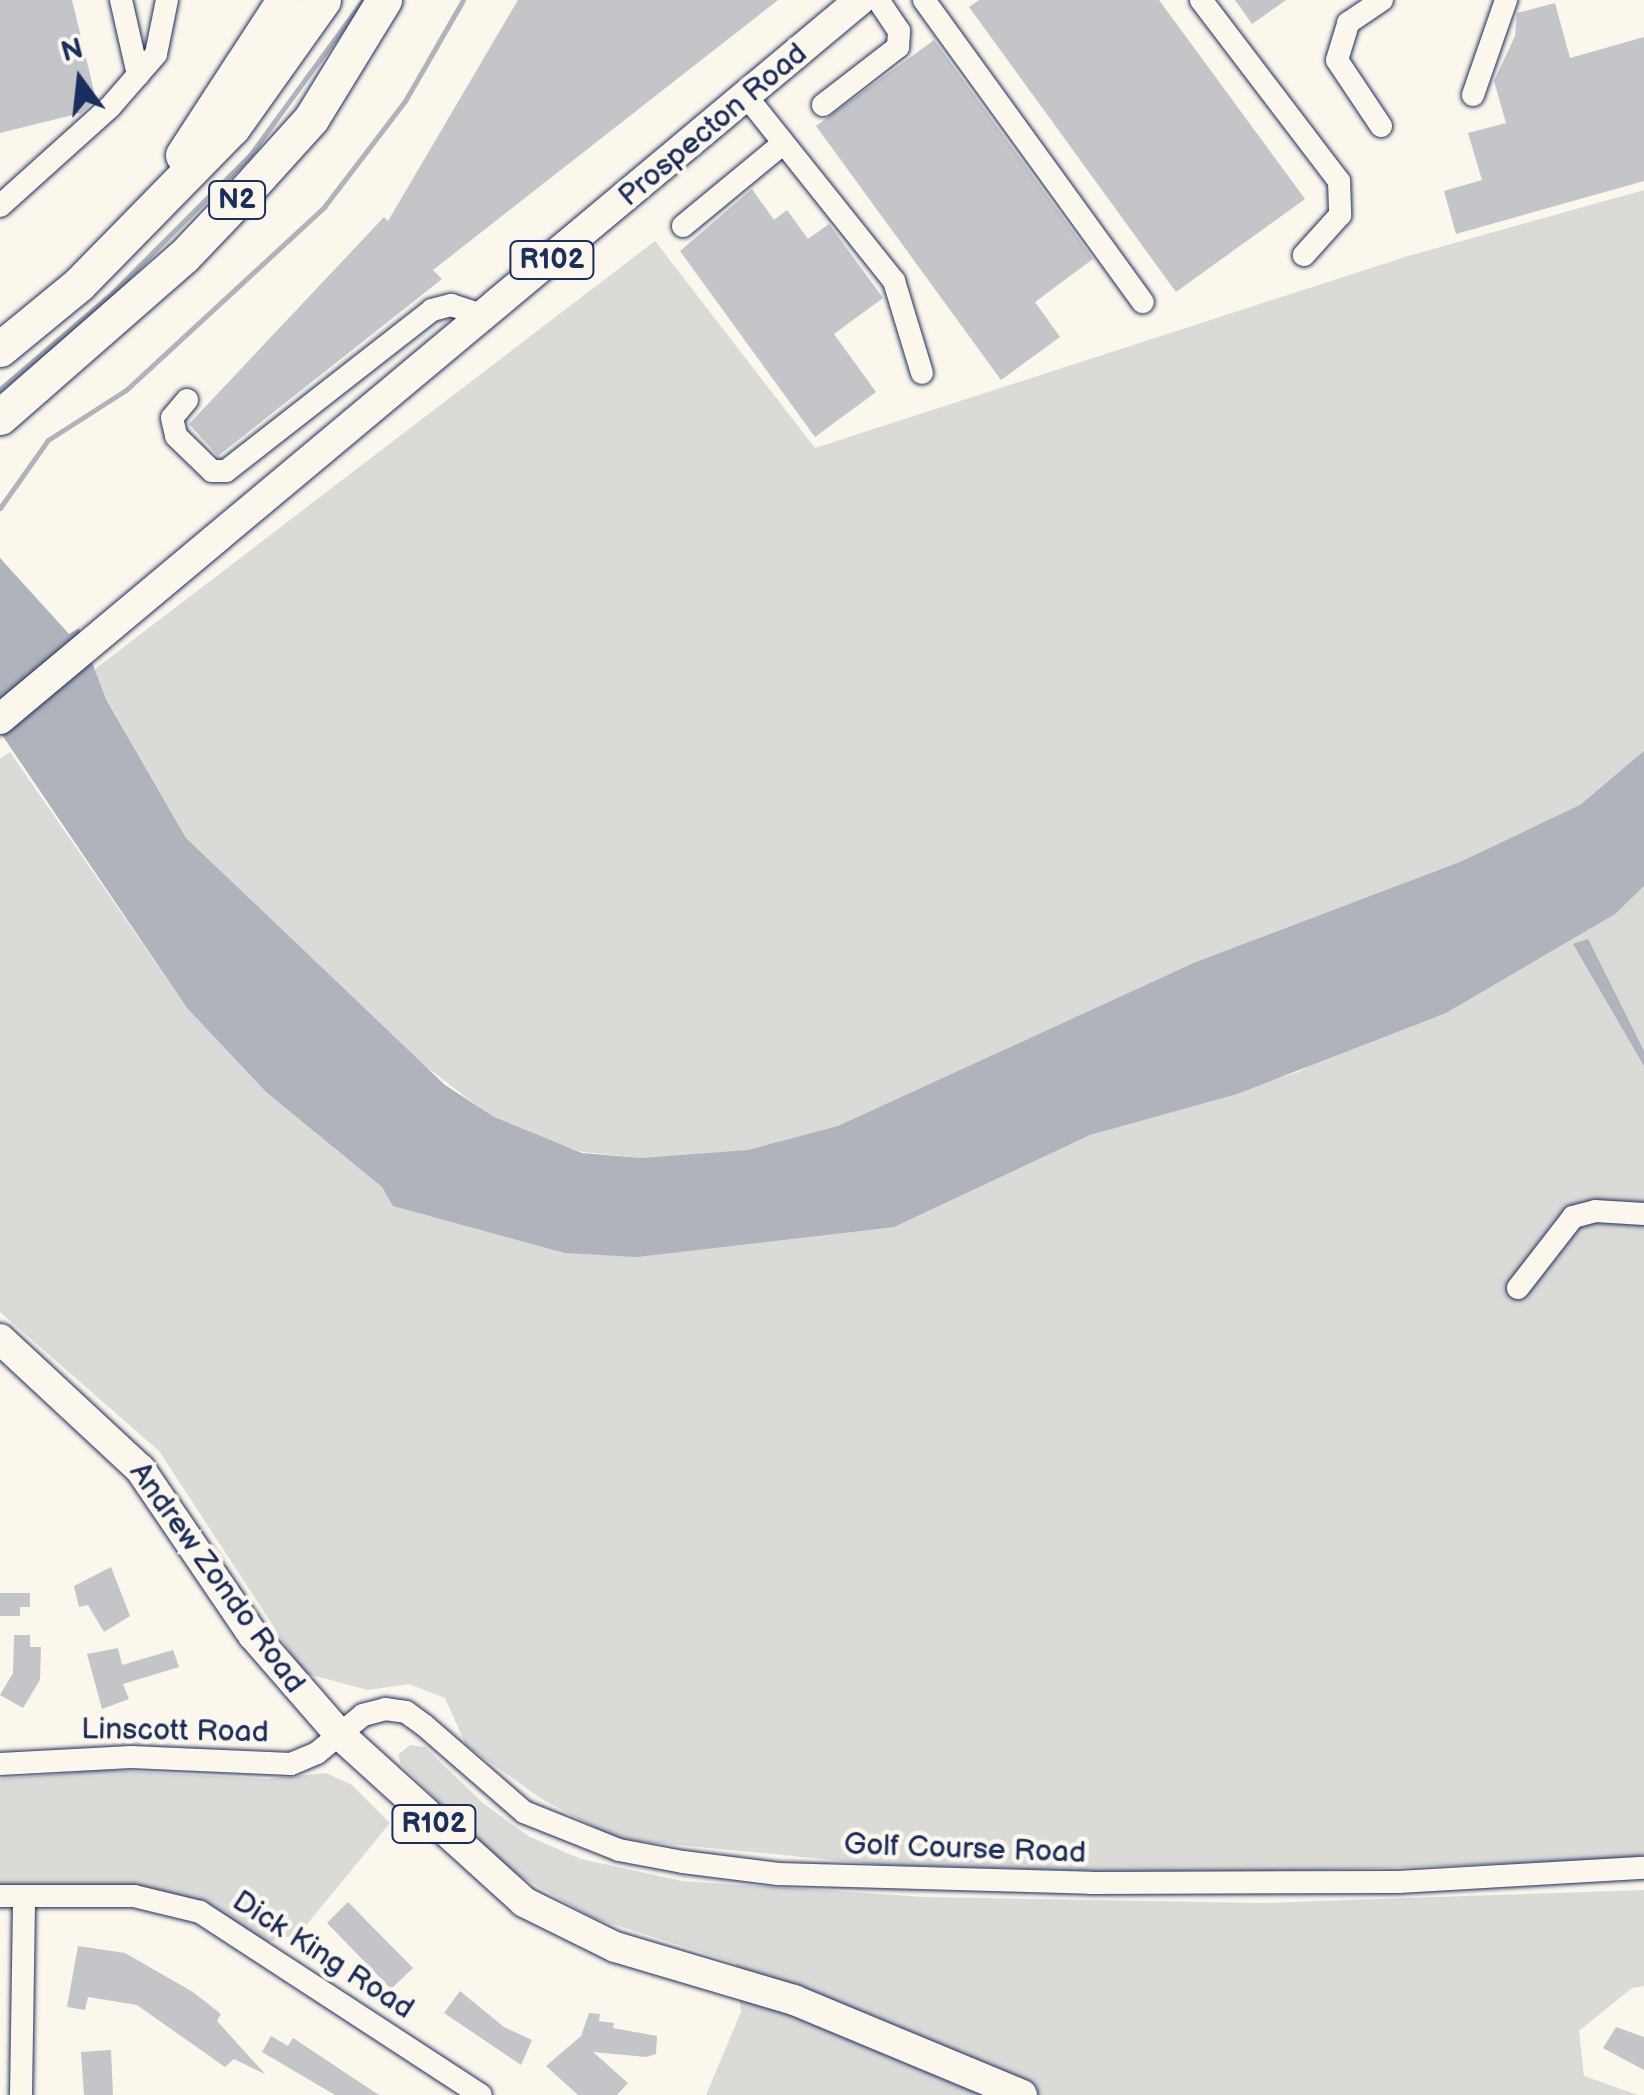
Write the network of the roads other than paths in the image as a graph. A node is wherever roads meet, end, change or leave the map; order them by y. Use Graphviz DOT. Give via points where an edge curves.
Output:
graph roads {
  1 [pos="121,0"];
  2 [pos="167,0"];
  3 [pos="284,0"];
  4 [pos="323,0"];
  5 [pos="384,0"];
  6 [pos="409,0"];
  7 [pos="924,0"];
  8 [pos="1201,0"];
  9 [pos="1382,0"];
  10 [pos="1506,0"];
  11 [pos="857,2"];
  12 [pos="138,75"];
  13 [pos="1474,95"];
  14 [pos="748,97"];
  15 [pos="823,104"];
  16 [pos="311,120"];
  17 [pos="1381,126"];
  18 [pos="780,146"];
  19 [pos="0,206"];
  20 [pos="142,224"];
  21 [pos="684,226"];
  22 [pos="1304,254"];
  23 [pos="1143,302"];
  24 [pos="484,316"];
  25 [pos="12,339"];
  26 [pos="922,372"];
  27 [pos="187,400"];
  28 [pos="0,417"];
  29 [pos="0,718"];
  30 [pos="1644,1214"];
  31 [pos="1518,1288"];
  32 [pos="0,1339"];
  33 [pos="339,1734"];
  34 [pos="0,1764"];
  35 [pos="1644,1868"];
  36 [pos="12,1896"];
  37 [pos="21,2095"];
  38 [pos="481,2095"];
  39 [pos="1022,2095"];
  1 -- 12 [label="street"];
  2 -- 12 [label="street" via="160,43"];
  3 -- 20 [label="highway" via="159,187"];
  4 -- 20 [label="highway, N2" via="232,128"];
  5 -- 16 [label="highway, N2"];
  6 -- 16 [label="highway"];
  7 -- 23 [label="street"];
  8 -- 22 [label="street" via="1338,181 1340,215"];
  9 -- 17 [label="street" via="1348,24 1337,60"];
  10 -- 13 [label="street"];
  11 -- 14 [label="main road, Prospecton Road / R102"];
  11 -- 15 [label="street" via="899,31 898,48"];
  12 -- 19 [label="street"];
  14 -- 18 [label="street"];
  14 -- 24 [label="main road, Prospecton Road / R102"];
  16 -- 28 [label="highway, N2" via="184,256"];
  18 -- 21 [label="street"];
  18 -- 26 [label="street" via="894,282"];
  20 -- 25 [label="highway, N2"];
  24 -- 27 [label="street" via="451,306 432,310 226,471 212,470 176,436 172,418"];
  24 -- 29 [label="main road, Prospecton Road / R102"];
  30 -- 31 [label="street" via="1616,1210 1574,1217"];
  32 -- 33 [label="main road, Andrew Zondo Road / R102" via="140,1469 253,1634"];
  33 -- 34 [label="street, Linscott Road" via="290,1764 131,1757"];
  33 -- 35 [label="street, Golf Course Road" via="363,1714 406,1712 492,1788 564,1832 618,1850 778,1874 1316,1884"];
  33 -- 39 [label="main road, Andrew Zondo Road / R102" via="494,1879 561,1923 614,1947 794,2000"];
  36 -- 37 [label="street"];
  36 -- 38 [label="street, Dick King Road" via="134,1896 200,1912"];
}
